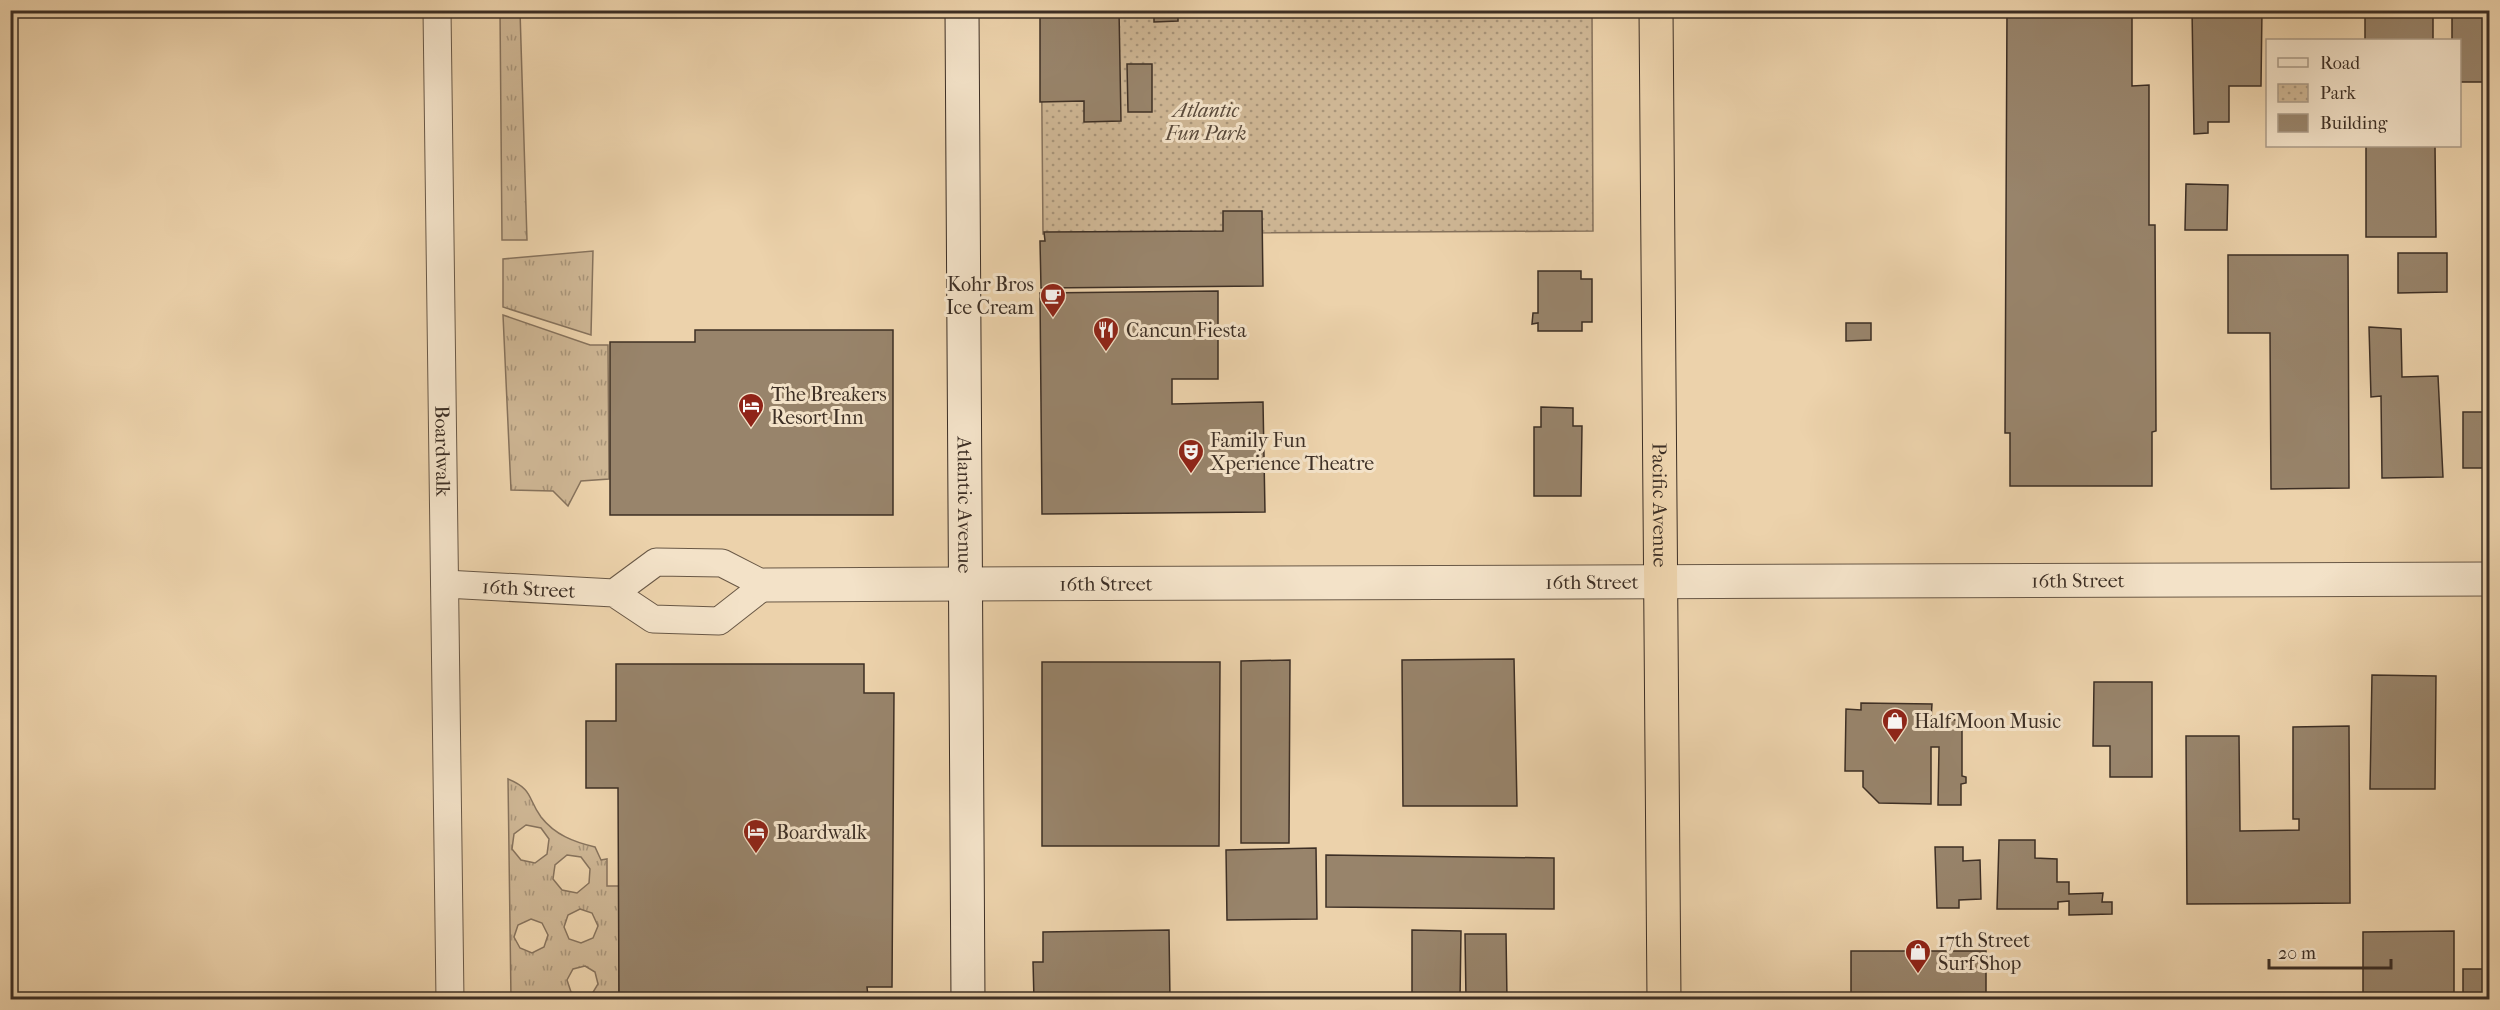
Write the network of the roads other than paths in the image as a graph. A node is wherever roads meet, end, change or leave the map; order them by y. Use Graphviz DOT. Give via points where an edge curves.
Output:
graph roads {
  1 [pos="437,10"];
  2 [pos="962,10"];
  3 [pos="1656,10"];
  4 [pos="2490,579"];
  5 [pos="1661,582"];
  6 [pos="445,584"];
  7 [pos="966,584"];
  8 [pos="765,585"];
  9 [pos="614,593"];
  10 [pos="450,999"];
  11 [pos="968,999"];
  12 [pos="1664,999"];
  1 -- 6 [label="street, Boardwalk"];
  2 -- 7 [label="street, Atlantic Avenue"];
  3 -- 5 [label="highway, Pacific Avenue"];
  4 -- 5 [label="street, 16th Street"];
  5 -- 7 [label="street, 16th Street"];
  5 -- 12 [label="highway, Pacific Avenue"];
  6 -- 9 [label="street, 16th Street"];
  6 -- 10 [label="street, Boardwalk"];
  7 -- 8 [label="street, 16th Street"];
  7 -- 11 [label="street, Atlantic Avenue"];
  8 -- 9 [label="street, 16th Street" via="722,563 656,562"];
  8 -- 9 [label="street" via="719,621 653,619"];
}
